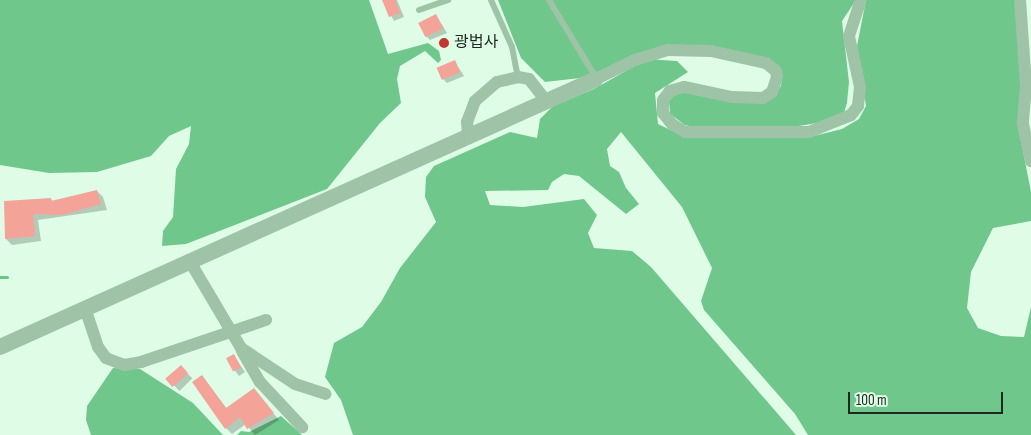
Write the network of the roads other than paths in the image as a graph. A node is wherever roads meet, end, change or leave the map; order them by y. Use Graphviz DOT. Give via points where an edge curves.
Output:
graph roads {
  1 [pos="448,0"];
  2 [pos="491,0"];
  3 [pos="549,0"];
  4 [pos="861,0"];
  5 [pos="1020,0"];
  6 [pos="419,10"];
  7 [pos="518,77"];
  8 [pos="596,79"];
  9 [pos="546,101"];
  10 [pos="468,135"];
  11 [pos="1031,161"];
  12 [pos="189,260"];
  13 [pos="86,308"];
  14 [pos="266,320"];
  15 [pos="229,333"];
  16 [pos="0,347"];
  17 [pos="242,348"];
  18 [pos="325,394"];
  19 [pos="302,427"];
  1 -- 6 [label="lane"];
  2 -- 7 [label="lane" via="512,47"];
  3 -- 8 [label="lane"];
  4 -- 8 [label="street" via="849,36 860,87 858,106 851,115 809,132 685,132 672,124 664,113 664,100 670,91 684,87 732,97 763,98 772,92 777,77 776,71 766,63 711,51 668,50 635,60"];
  5 -- 11 [label="street" via="1026,86 1023,124"];
  7 -- 9 [label="street" via="529,78"];
  7 -- 10 [label="street" via="497,82 475,101 467,122"];
  8 -- 9 [label="street"];
  9 -- 10 [label="street"];
  10 -- 12 [label="street"];
  12 -- 13 [label="street"];
  12 -- 15 [label="street"];
  13 -- 15 [label="street" via="98,347 106,358 124,365"];
  13 -- 16 [label="street"];
  14 -- 15 [label="street"];
  15 -- 17 [label="street"];
  17 -- 18 [label="street" via="295,384"];
  17 -- 19 [label="street" via="244,359 260,382"];
}
